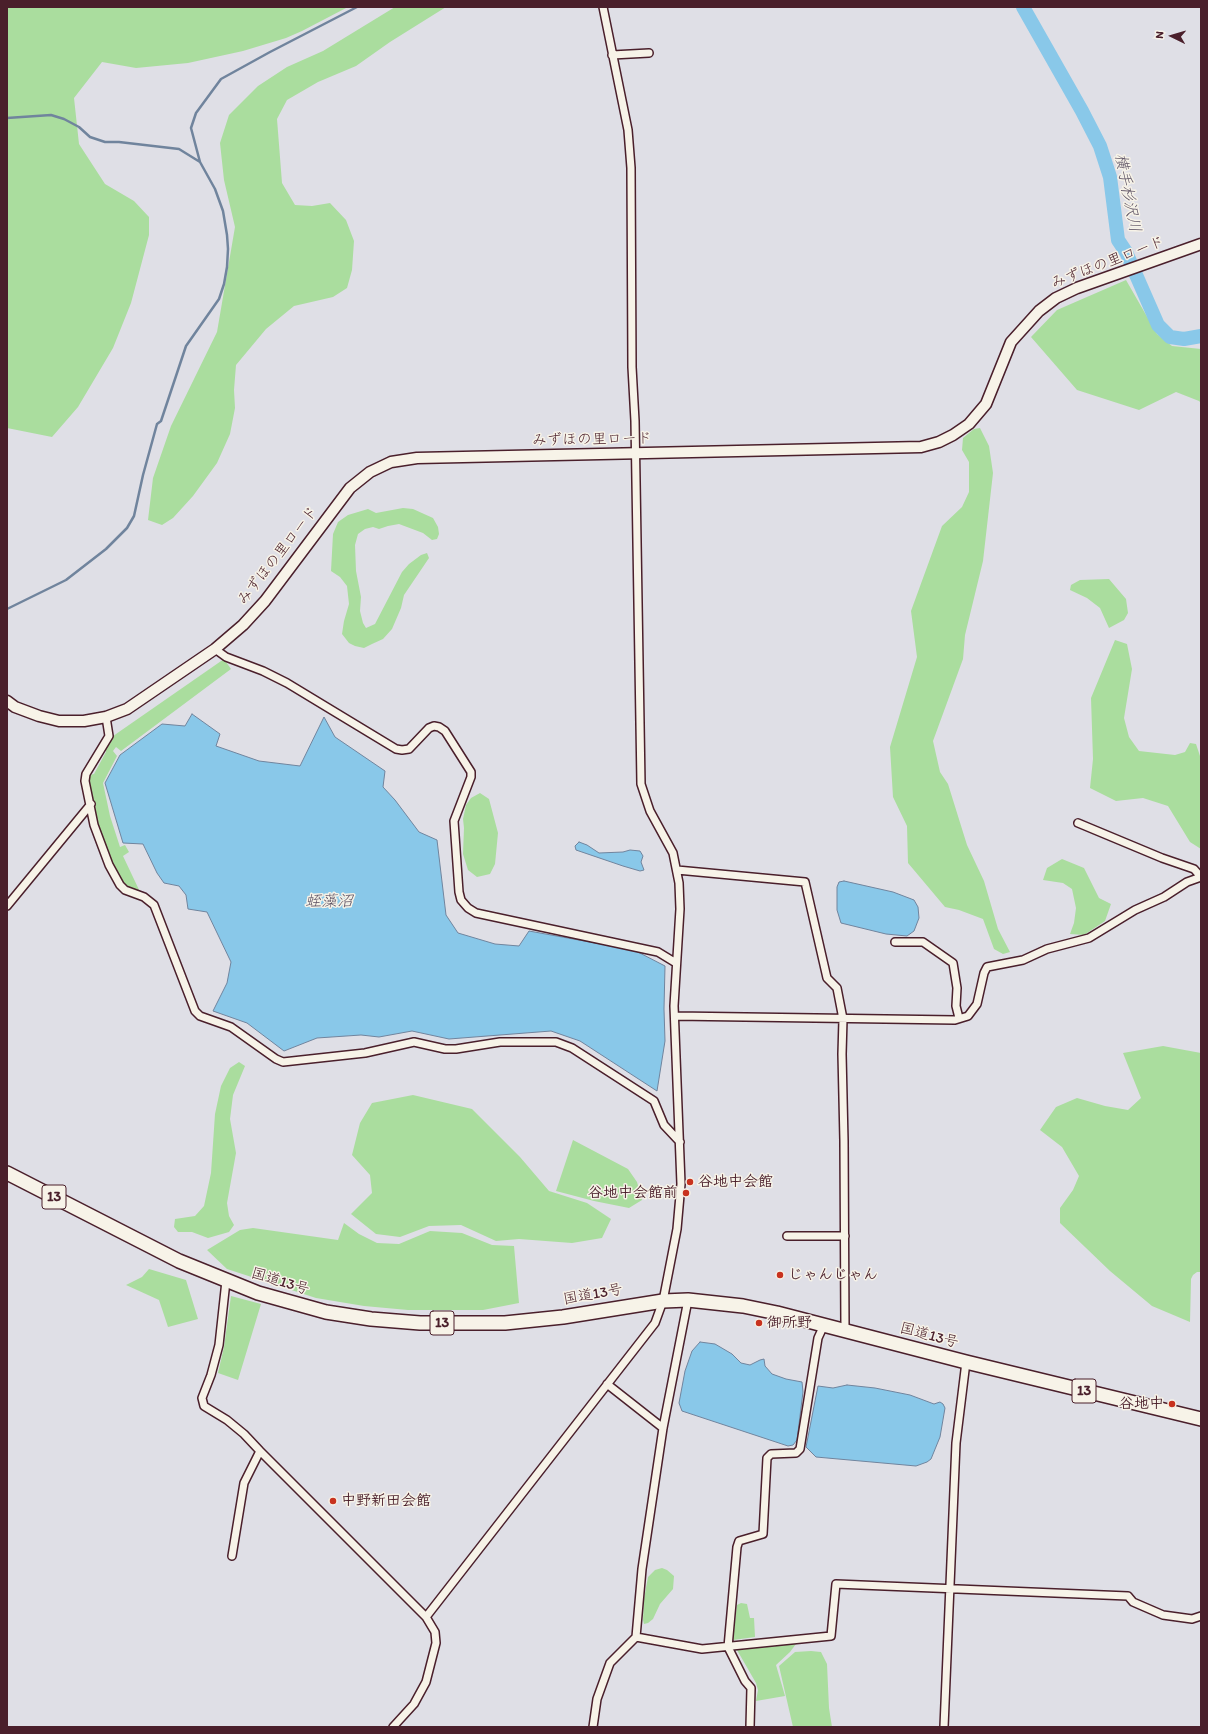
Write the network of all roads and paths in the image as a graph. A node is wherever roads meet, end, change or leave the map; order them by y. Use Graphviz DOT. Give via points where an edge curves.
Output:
graph roads {
  1 [pos="604,7"];
  2 [pos="649,53"];
  3 [pos="612,55"];
  4 [pos="1201,244"];
  5 [pos="635,454"];
  6 [pos="215,649"];
  7 [pos="7,701"];
  8 [pos="106,717"];
  9 [pos="91,804"];
  10 [pos="1078,823"];
  11 [pos="677,870"];
  12 [pos="1201,877"];
  13 [pos="7,906"];
  14 [pos="895,942"];
  15 [pos="676,963"];
  16 [pos="675,1016"];
  17 [pos="959,1018"];
  18 [pos="843,1019"];
  19 [pos="680,1142"];
  20 [pos="7,1173"];
  21 [pos="787,1236"];
  22 [pos="845,1236"];
  23 [pos="226,1281"];
  24 [pos="688,1300"];
  25 [pos="663,1301"];
  26 [pos="824,1325"];
  27 [pos="845,1330"];
  28 [pos="966,1362"];
  29 [pos="607,1384"];
  30 [pos="1201,1419"];
  31 [pos="663,1428"];
  32 [pos="260,1451"];
  33 [pos="232,1556"];
  34 [pos="949,1589"];
  35 [pos="1201,1616"];
  36 [pos="426,1617"];
  37 [pos="636,1637"];
  38 [pos="728,1647"];
  39 [pos="393,1727"];
  40 [pos="593,1727"];
  41 [pos="750,1727"];
  42 [pos="944,1727"];
  1 -- 3 [label="street"];
  2 -- 3 [label="street"];
  3 -- 5 [label="street" via="628,130"];
  4 -- 5 [label="street, みずほの里ロード" via="1056,298 1039,311 1012,342 986,404 969,424 939,442 921,447"];
  5 -- 6 [label="street, みずほの里ロード" via="417,458 391,462 370,472 350,488 265,601 243,625"];
  5 -- 11 [label="street" via="641,784 650,811 673,853"];
  6 -- 8 [label="street, みずほの里ロード" via="127,709"];
  6 -- 15 [label="street" via="226,657 288,683 396,749 409,749 434,726 445,731 471,772 454,821 459,892 461,900 468,908 476,913 658,952"];
  7 -- 8 [label="street, みずほの里ロード" via="15,707 39,716 59,720 84,721"];
  8 -- 9 [label="street" via="109,736 86,774 85,782"];
  9 -- 13 [label="street"];
  9 -- 19 [label="street" via="94,825 120,885 154,905 195,1011 200,1016 231,1027 283,1062 365,1053 414,1042 456,1049 500,1042 556,1042 572,1048 654,1101 664,1125"];
  10 -- 12 [label="street" via="1194,869"];
  11 -- 15 [label="street" via="680,909"];
  11 -- 18 [label="street" via="806,882 827,978 837,988"];
  12 -- 17 [label="street" via="1135,910 1089,938 1047,949 1022,960 987,967 977,1004 968,1016"];
  14 -- 17 [label="street" via="923,942 954,963"];
  15 -- 16 [label="street"];
  16 -- 18 [label="street"];
  16 -- 19 [label="street"];
  17 -- 18 [label="street"];
  18 -- 22 [label="street"];
  19 -- 25 [label="street" via="681,1184 678,1221"];
  20 -- 23 [label="highway, 国道13号 / 13" via="179,1261"];
  21 -- 22 [label="street"];
  22 -- 27 [label="street"];
  23 -- 25 [label="highway, 国道13号 / 13" via="292,1304 326,1312 371,1319 420,1322 511,1323"];
  23 -- 32 [label="street" via="219,1345 202,1398 203,1404 228,1420"];
  24 -- 25 [label="highway, 国道13号 / 13"];
  24 -- 26 [label="highway, 国道13号 / 13" via="743,1306"];
  24 -- 31 [label="street"];
  25 -- 29 [label="street" via="655,1323"];
  26 -- 27 [label="highway, 国道13号 / 13"];
  26 -- 38 [label="street" via="818,1338 800,1449 796,1453 771,1454 767,1458 763,1534 739,1541 736,1547"];
  27 -- 28 [label="highway, 国道13号 / 13"];
  28 -- 30 [label="highway, 国道13号 / 13"];
  28 -- 34 [label="street" via="956,1443"];
  29 -- 31 [label="street"];
  29 -- 36 [label="street"];
  31 -- 37 [label="street" via="642,1569"];
  32 -- 33 [label="street" via="244,1483"];
  32 -- 36 [label="street"];
  34 -- 35 [label="street" via="1128,1596 1133,1602 1163,1616 1192,1619"];
  34 -- 38 [label="street" via="836,1584 831,1636"];
  34 -- 42 [label="street"];
  36 -- 39 [label="street" via="436,1637 426,1682 414,1704"];
  37 -- 38 [label="street" via="702,1649"];
  37 -- 40 [label="street" via="610,1663 597,1699"];
  38 -- 41 [label="street" via="751,1688"];
}
